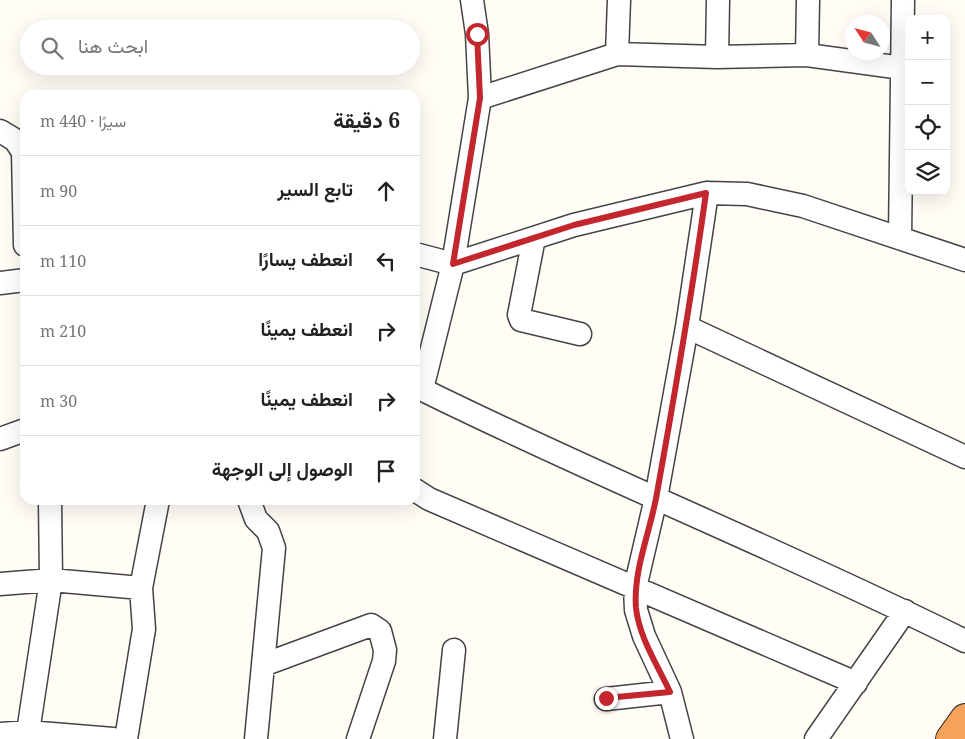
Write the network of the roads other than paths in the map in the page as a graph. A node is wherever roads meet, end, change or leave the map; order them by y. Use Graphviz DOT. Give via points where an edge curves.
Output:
graph roads {
  1 [pos="472,0"];
  2 [pos="619,0"];
  3 [pos="718,0"];
  4 [pos="808,0"];
  5 [pos="903,0"];
  6 [pos="617,54"];
  7 [pos="807,55"];
  8 [pos="718,57"];
  9 [pos="902,68"];
  10 [pos="480,98"];
  11 [pos="0,131"];
  12 [pos="20,148"];
  13 [pos="706,193"];
  14 [pos="534,238"];
  15 [pos="900,238"];
  16 [pos="420,255"];
  17 [pos="965,260"];
  18 [pos="453,264"];
  19 [pos="20,281"];
  20 [pos="0,283"];
  21 [pos="687,327"];
  22 [pos="580,334"];
  23 [pos="420,381"];
  24 [pos="420,389"];
  25 [pos="20,432"];
  26 [pos="0,439"];
  27 [pos="965,457"];
  28 [pos="420,493"];
  29 [pos="656,498"];
  30 [pos="50,505"];
  31 [pos="157,505"];
  32 [pos="251,505"];
  33 [pos="51,580"];
  34 [pos="0,584"];
  35 [pos="141,588"];
  36 [pos="636,588"];
  37 [pos="905,611"];
  38 [pos="965,641"];
  39 [pos="454,650"];
  40 [pos="263,665"];
  41 [pos="856,683"];
  42 [pos="670,692"];
  43 [pos="606,698"];
  44 [pos="965,718"];
  45 [pos="28,732"];
  46 [pos="0,734"];
  47 [pos="113,739"];
  48 [pos="126,739"];
  49 [pos="256,739"];
  50 [pos="358,739"];
  51 [pos="445,739"];
  52 [pos="682,739"];
  53 [pos="816,739"];
  54 [pos="950,739"];
  1 -- 10 [label="street"];
  2 -- 6 [label="street"];
  3 -- 8 [label="street"];
  4 -- 7 [label="street"];
  5 -- 9 [label="street"];
  6 -- 8 [label="street"];
  6 -- 10 [label="street"];
  7 -- 8 [label="street"];
  7 -- 9 [label="street"];
  9 -- 15 [label="street"];
  10 -- 18 [label="street"];
  11 -- 12 [label="street" via="15,140"];
  13 -- 14 [label="street"];
  13 -- 15 [label="street" via="747,194 803,206"];
  13 -- 21 [label="street"];
  14 -- 18 [label="street"];
  14 -- 22 [label="street" via="519,315 521,320"];
  15 -- 17 [label="street"];
  16 -- 18 [label="street"];
  18 -- 23 [label="street"];
  19 -- 20 [label="street"];
  21 -- 27 [label="street"];
  21 -- 29 [label="street"];
  24 -- 29 [label="street"];
  25 -- 26 [label="street"];
  28 -- 36 [label="street"];
  29 -- 36 [label="street"];
  29 -- 37 [label="street"];
  30 -- 33 [label="street"];
  31 -- 35 [label="street"];
  32 -- 40 [label="street" via="256,519 268,531 274,548"];
  33 -- 34 [label="street"];
  33 -- 35 [label="street"];
  33 -- 45 [label="street"];
  35 -- 48 [label="street" via="144,629"];
  36 -- 41 [label="street"];
  36 -- 42 [label="street" via="636,610 644,636"];
  37 -- 38 [label="street"];
  37 -- 41 [label="street"];
  39 -- 51 [label="street"];
  40 -- 49 [label="street"];
  40 -- 50 [label="street" via="370,626 380,631 384,661"];
  41 -- 53 [label="street"];
  42 -- 43 [label="street"];
  42 -- 52 [label="street"];
  44 -- 54 [label="highway"];
  45 -- 46 [label="street"];
  45 -- 47 [label="street"];
}
